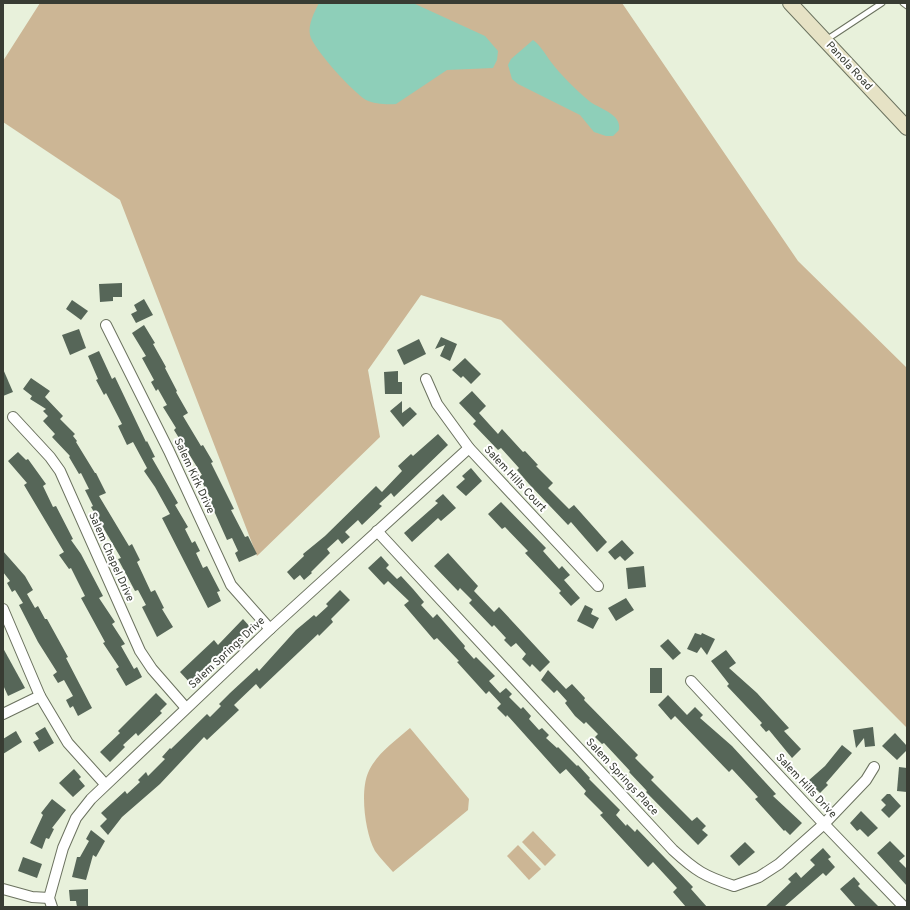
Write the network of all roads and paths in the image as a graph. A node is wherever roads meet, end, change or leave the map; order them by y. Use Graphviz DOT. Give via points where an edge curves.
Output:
graph roads {
  1 [pos="790,3"];
  2 [pos="882,3"];
  3 [pos="903,3"];
  4 [pos="907,6"];
  5 [pos="825,41"];
  6 [pos="907,128"];
  7 [pos="106,325"];
  8 [pos="426,379"];
  9 [pos="13,417"];
  10 [pos="469,448"];
  11 [pos="377,531"];
  12 [pos="598,586"];
  13 [pos="3,609"];
  14 [pos="270,629"];
  15 [pos="691,681"];
  16 [pos="40,696"];
  17 [pos="186,708"];
  18 [pos="3,714"];
  19 [pos="874,767"];
  20 [pos="105,784"];
  21 [pos="824,824"];
  22 [pos="3,889"];
  23 [pos="51,903"];
  24 [pos="904,907"];
  1 -- 5 [label="main road, Panola Road"];
  2 -- 5 [label="lane"];
  3 -- 4 [label="lane"];
  5 -- 6 [label="main road, Panola Road"];
  7 -- 14 [label="street, Salem Kirk Drive" via="169,451 231,585"];
  8 -- 10 [label="street, Salem Hills Court" via="437,404"];
  9 -- 17 [label="street, Salem Chapel Drive" via="50,457 60,472 140,651"];
  10 -- 11 [label="street, Salem Springs Drive"];
  10 -- 12 [label="street, Salem Hills Court"];
  11 -- 14 [label="street, Salem Springs Drive"];
  11 -- 21 [label="street, Salem Springs Place" via="673,850 694,869 708,878 734,886 779,864"];
  13 -- 16 [label="street"];
  14 -- 17 [label="street, Salem Springs Drive"];
  15 -- 21 [label="street, Salem Hills Drive"];
  16 -- 18 [label="street"];
  16 -- 20 [label="street" via="68,743"];
  17 -- 20 [label="street, Salem Springs Drive"];
  19 -- 21 [label="street, Salem Springs Place" via="866,780"];
  20 -- 23 [label="street, Salem Springs Drive" via="76,818 63,848"];
  21 -- 24 [label="street, Salem Hills Drive"];
  22 -- 23 [label="street"];
}
